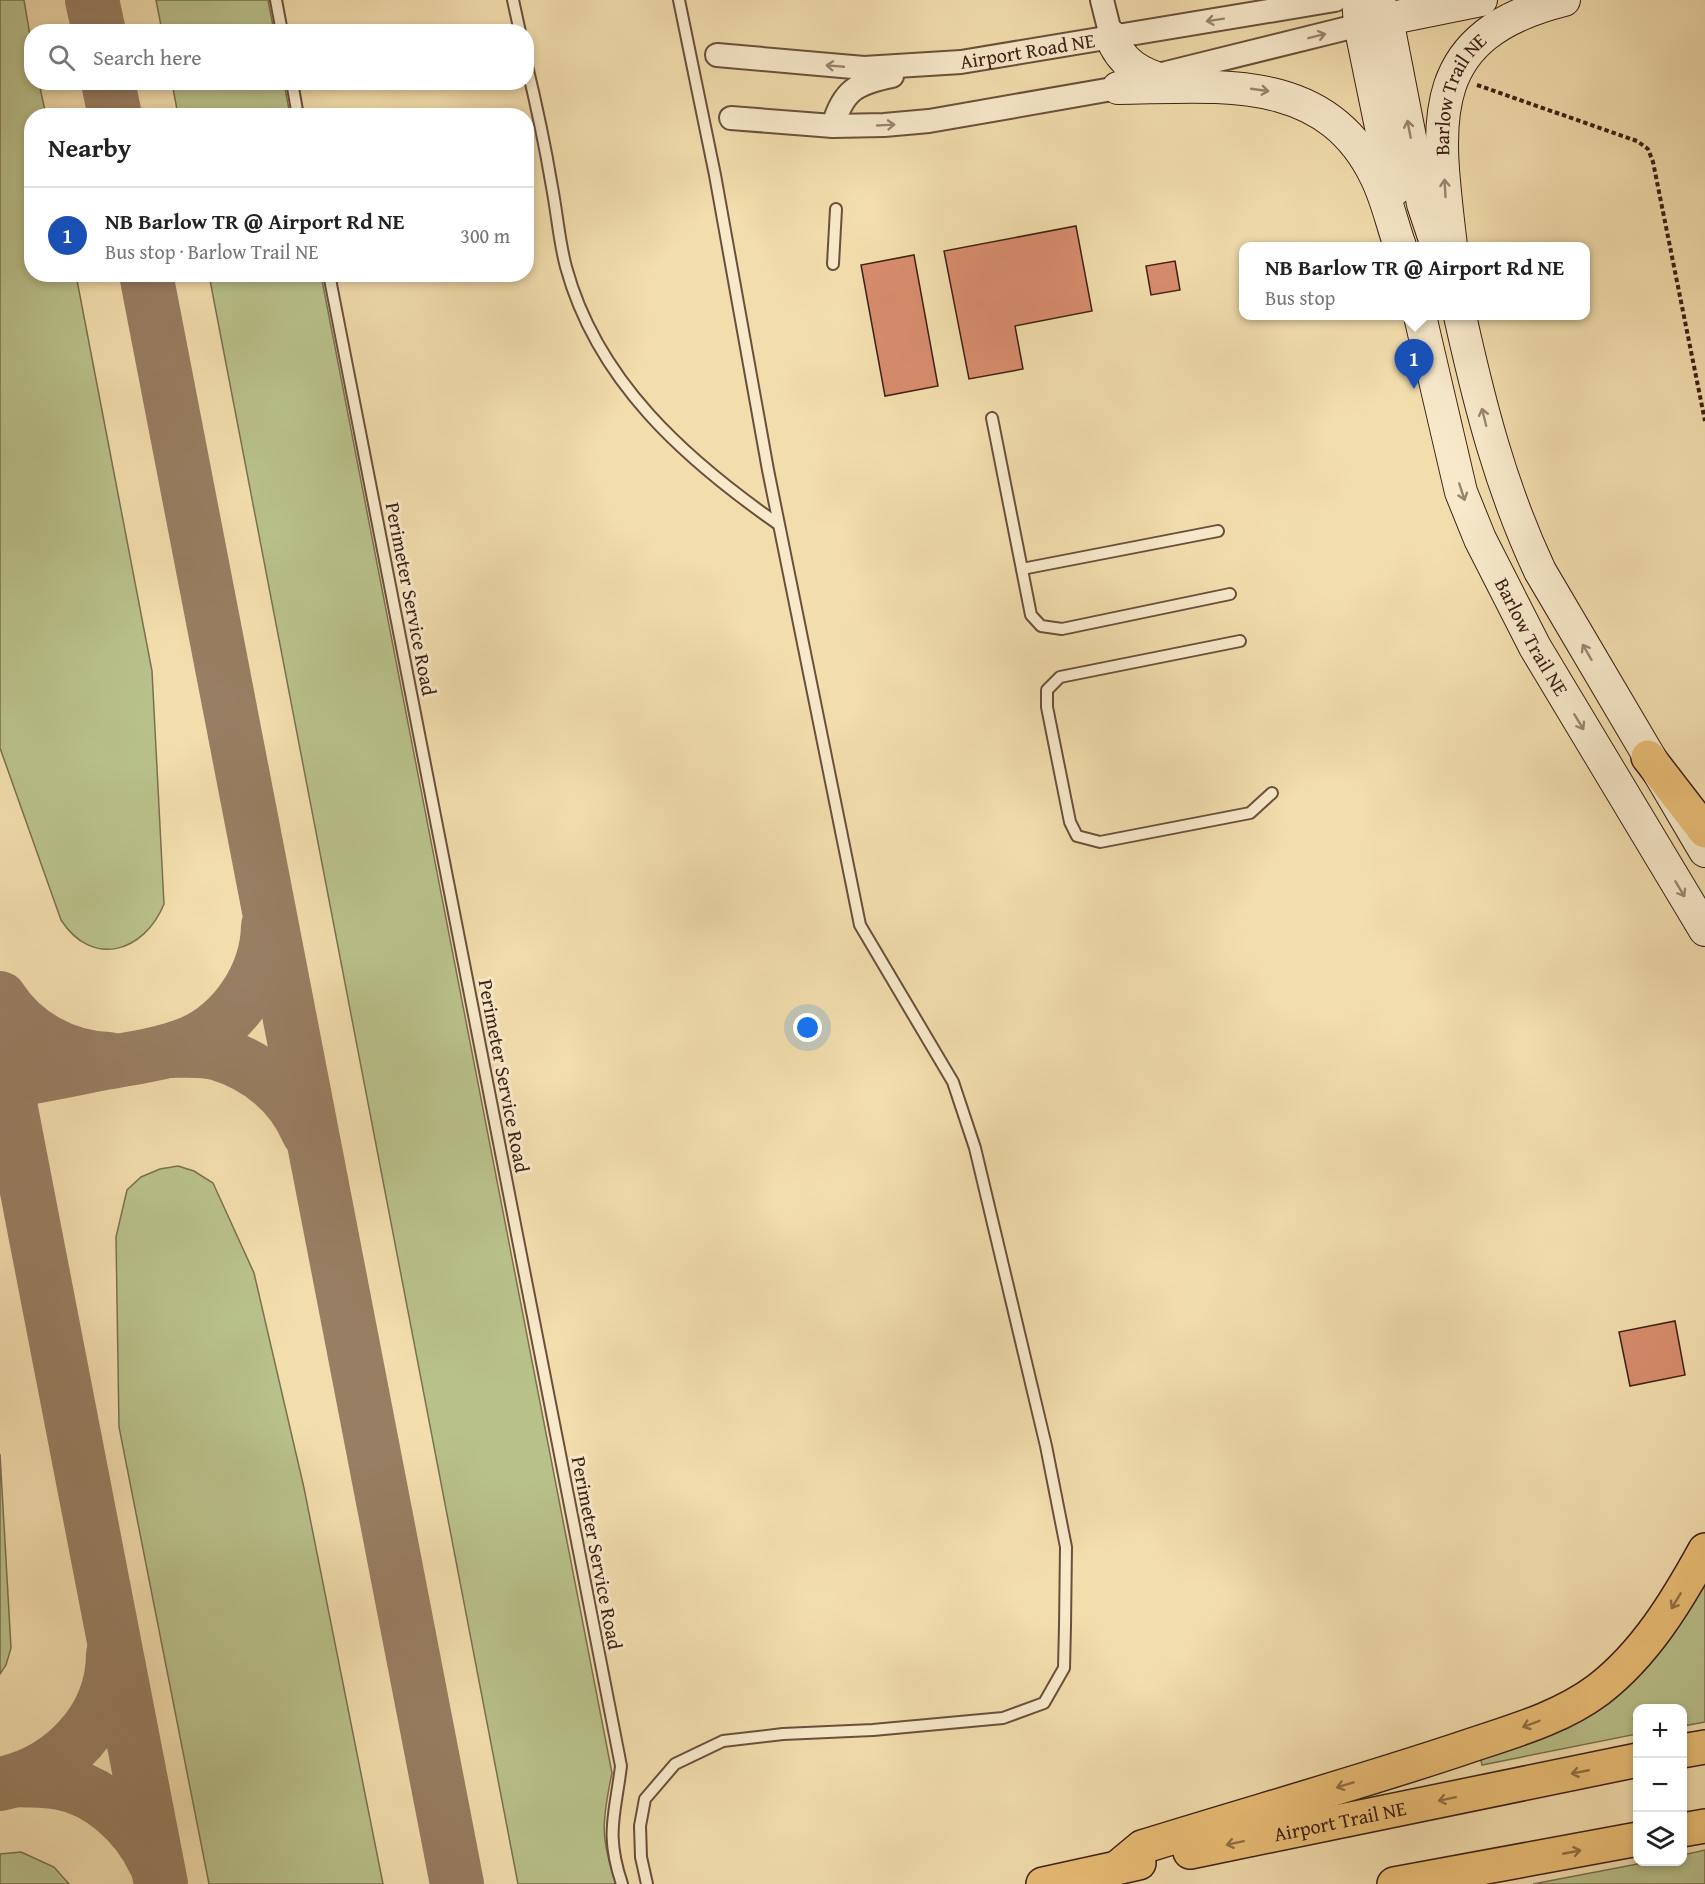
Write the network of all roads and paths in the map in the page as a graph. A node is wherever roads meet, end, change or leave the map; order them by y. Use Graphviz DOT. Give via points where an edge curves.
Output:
graph roads {
  1 [pos="276,0"];
  2 [pos="513,0"];
  3 [pos="679,0"];
  4 [pos="1102,0"];
  5 [pos="1335,0"];
  6 [pos="1481,0"];
  7 [pos="1563,0"];
  8 [pos="1369,11"];
  9 [pos="280,24"];
  10 [pos="518,24"];
  11 [pos="1111,36"];
  12 [pos="717,55"];
  13 [pos="962,62"];
  14 [pos="1150,77"];
  15 [pos="1475,85"];
  16 [pos="1214,87"];
  17 [pos="1118,88"];
  18 [pos="293,90"];
  19 [pos="531,90"];
  20 [pos="297,108"];
  21 [pos="731,118"];
  22 [pos="833,126"];
  23 [pos="836,209"];
  24 [pos="1399,242"];
  25 [pos="1405,242"];
  26 [pos="1436,242"];
  27 [pos="1451,242"];
  28 [pos="833,264"];
  29 [pos="331,282"];
  30 [pos="1421,320"];
  31 [pos="1461,320"];
  32 [pos="992,418"];
  33 [pos="1705,421"];
  34 [pos="778,524"];
  35 [pos="1218,531"];
  36 [pos="1022,569"];
  37 [pos="1230,594"];
  38 [pos="1240,641"];
  39 [pos="1648,757"];
  40 [pos="1272,793"];
  41 [pos="1705,831"];
  42 [pos="1705,851"];
  43 [pos="1705,930"];
  44 [pos="1705,1550"];
  45 [pos="1705,1747"];
  46 [pos="1687,1750"];
  47 [pos="1633,1761"];
  48 [pos="1705,1826"];
  49 [pos="1687,1829"];
  50 [pos="1633,1840"];
  51 [pos="1118,1867"];
  52 [pos="622,1884"];
  53 [pos="647,1884"];
  54 [pos="1043,1884"];
  55 [pos="1394,1884"];
  1 -- 9 [label="lane"];
  2 -- 10 [label="lane"];
  3 -- 34 [label="lane"];
  4 -- 11 [label="street"];
  5 -- 11 [label="street, Airport Road NE, one-way"];
  6 -- 8 [label="main road"];
  27 -- 7 [label="main road, Barlow Trail NE, one-way" via="1443,133 1451,76 1468,51 1496,25"];
  14 -- 8 [label="street, one-way"];
  8 -- 25 [label="main road"];
  26 -- 8 [label="main road, one-way"];
  11 -- 13 [label="street, Airport Road NE"];
  11 -- 14 [label="main road" via="1121,56"];
  13 -- 12 [label="street, Airport Road NE, one-way" via="864,68"];
  13 -- 22 [label="street" via="859,85 844,98"];
  14 -- 16 [label="main road"];
  14 -- 17 [label="street"];
  15 -- 33 [label="path" via="1637,141 1648,149"];
  16 -- 17 [label="main road"];
  16 -- 24 [label="main road, one-way" via="1268,91 1290,98 1342,132 1368,161"];
  22 -- 17 [label="street, one-way" via="929,121"];
  18 -- 20 [label="lane"];
  19 -- 34 [label="lane" via="566,267 594,338 627,390 672,438 738,496"];
  21 -- 22 [label="street"];
  23 -- 28 [label="lane"];
  29 -- 52 [label="lane, Perimeter Service Road" via="621,1766 611,1831"];
  30 -- 43 [label="main road, Barlow Trail NE, one-way" via="1461,492 1480,539 1535,647"];
  39 -- 31 [label="main road, Barlow Trail NE, one-way" via="1540,572 1510,504 1485,424"];
  32 -- 36 [label="lane"];
  34 -- 53 [label="lane" via="861,925 953,1082 989,1204 1066,1547 1064,1668 1044,1703 1003,1718 723,1741 675,1764 645,1799 640,1826"];
  35 -- 36 [label="lane"];
  36 -- 37 [label="lane" via="1031,615 1041,626 1062,629"];
  38 -- 40 [label="lane" via="1060,677 1047,690 1070,822 1077,836 1100,842 1250,813"];
  39 -- 41 [label="highway"];
  39 -- 42 [label="main road, Barlow Trail NE"];
  44 -- 51 [label="highway, one-way" via="1666,1618 1638,1650 1598,1690 1559,1713 1431,1758 1142,1847"];
  45 -- 46 [label="highway"];
  47 -- 51 [label="highway, Airport Trail NE, one-way"];
  48 -- 49 [label="highway"];
  55 -- 50 [label="highway, one-way"];
  51 -- 54 [label="highway, Airport Trail NE"];
}
